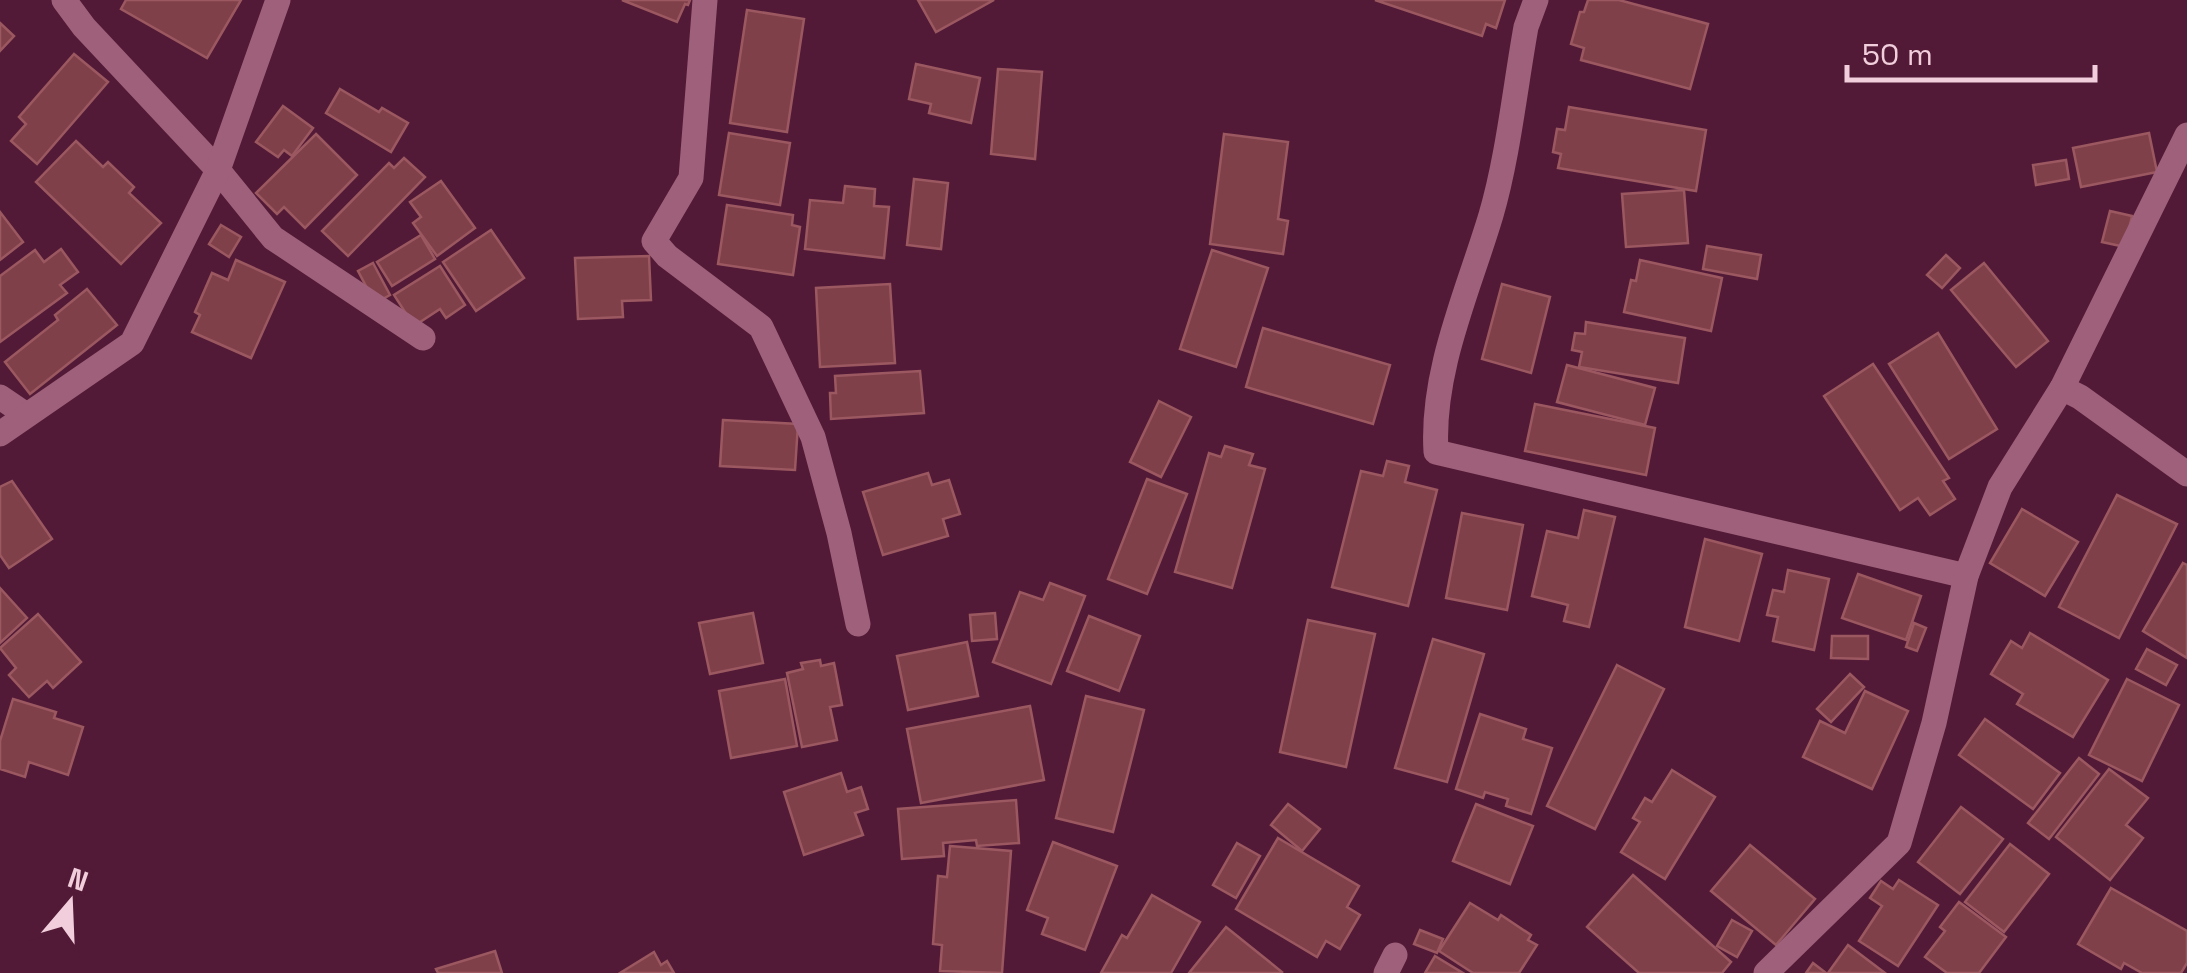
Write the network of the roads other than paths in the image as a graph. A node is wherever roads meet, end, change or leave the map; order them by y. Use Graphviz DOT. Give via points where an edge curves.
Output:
graph roads {
  1 [pos="64,0"];
  2 [pos="278,0"];
  3 [pos="705,0"];
  4 [pos="1536,0"];
  5 [pos="2187,135"];
  6 [pos="218,170"];
  7 [pos="423,338"];
  8 [pos="2062,388"];
  9 [pos="0,396"];
  10 [pos="25,414"];
  11 [pos="0,434"];
  12 [pos="2187,474"];
  13 [pos="1966,576"];
  14 [pos="858,624"];
  15 [pos="1766,973"];
  1 -- 6 [label="street"];
  2 -- 6 [label="street"];
  3 -- 14 [label="street" via="690,178 654,241 761,326 812,437"];
  4 -- 13 [label="street" via="1492,211 1438,400 1436,452"];
  5 -- 8 [label="street"];
  6 -- 7 [label="street" via="273,238"];
  6 -- 10 [label="street" via="132,343"];
  8 -- 12 [label="street"];
  8 -- 13 [label="street" via="2000,488"];
  9 -- 10 [label="street"];
  10 -- 11 [label="street"];
  13 -- 15 [label="street" via="1934,724 1898,844"];
}
